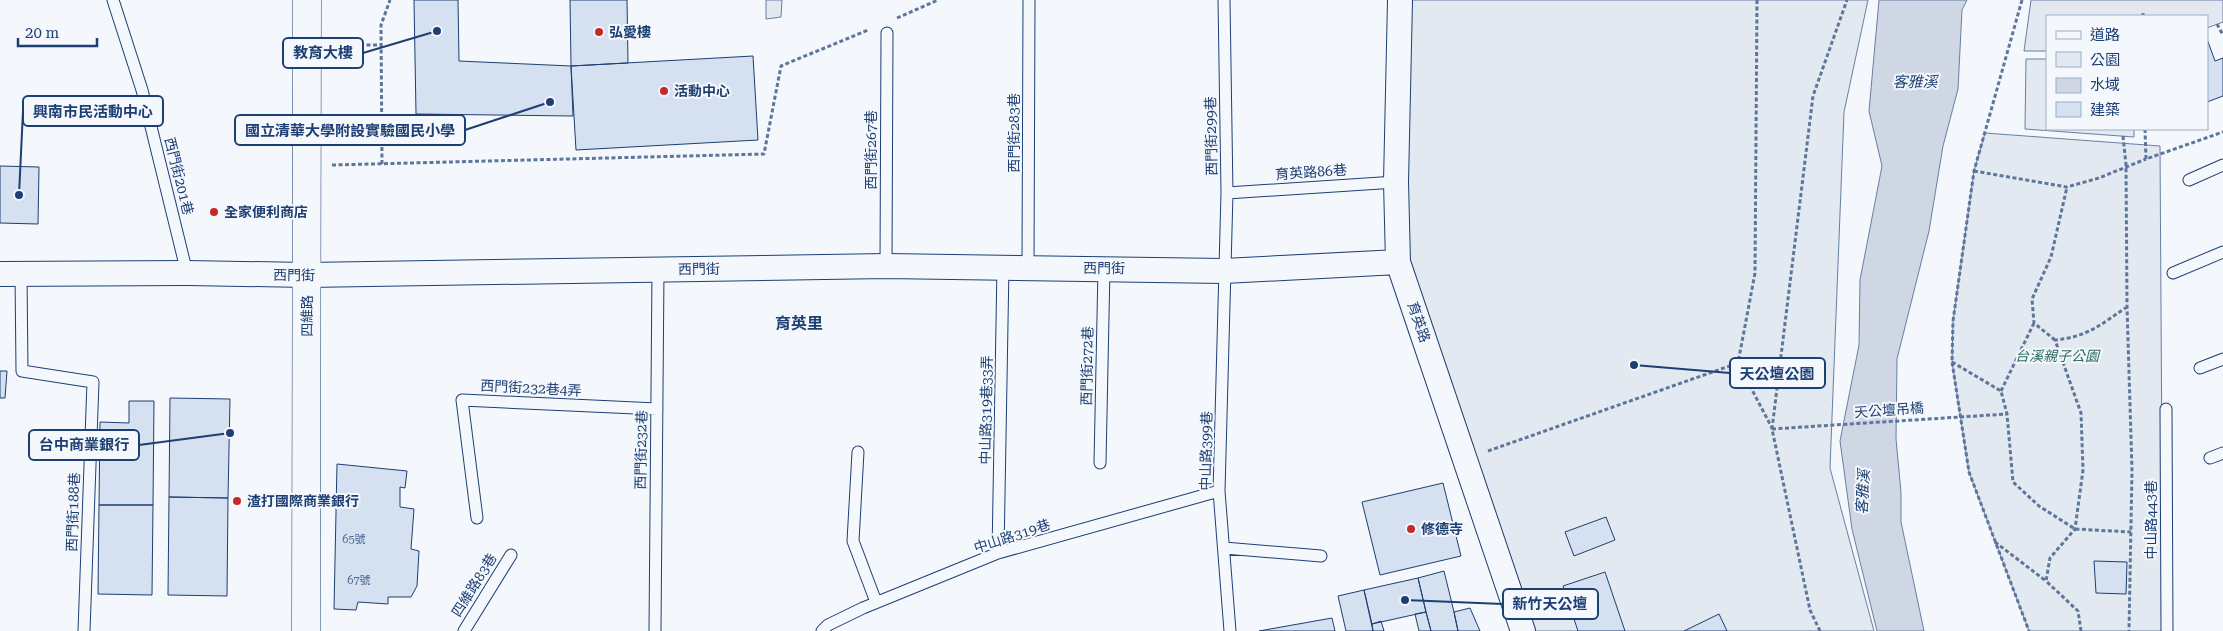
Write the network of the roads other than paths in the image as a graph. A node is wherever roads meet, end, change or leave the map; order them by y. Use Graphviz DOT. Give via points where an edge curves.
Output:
graph roads {
  1 [pos="113,0"];
  2 [pos="307,0"];
  3 [pos="1029,0"];
  4 [pos="1224,0"];
  5 [pos="1400,0"];
  6 [pos="887,33"];
  7 [pos="2223,165"];
  8 [pos="2189,180"];
  9 [pos="1396,182"];
  10 [pos="1227,193"];
  11 [pos="2223,252"];
  12 [pos="1398,262"];
  13 [pos="886,266"];
  14 [pos="1004,266"];
  15 [pos="1028,266"];
  16 [pos="1104,268"];
  17 [pos="658,270"];
  18 [pos="1224,271"];
  19 [pos="187,273"];
  20 [pos="2173,273"];
  21 [pos="10,274"];
  22 [pos="307,275"];
  23 [pos="2223,359"];
  24 [pos="2200,368"];
  25 [pos="2166,409"];
  26 [pos="657,410"];
  27 [pos="858,452"];
  28 [pos="2223,453"];
  29 [pos="2210,458"];
  30 [pos="1100,463"];
  31 [pos="1219,491"];
  32 [pos="477,518"];
  33 [pos="1224,548"];
  34 [pos="998,553"];
  35 [pos="511,556"];
  36 [pos="1321,556"];
  37 [pos="876,602"];
  38 [pos="84,631"];
  39 [pos="306,631"];
  40 [pos="464,631"];
  41 [pos="655,631"];
  42 [pos="822,631"];
  43 [pos="1230,631"];
  44 [pos="1523,631"];
  45 [pos="2167,631"];
  1 -- 19 [label="lane, 西門街201巷" via="142,90"];
  2 -- 22 [label="street, 四維路"];
  3 -- 15 [label="lane, 西門街283巷"];
  4 -- 10 [label="lane, 西門街299巷"];
  5 -- 9 [label="street, 育英路"];
  6 -- 13 [label="lane, 西門街267巷"];
  7 -- 8 [label="lane"];
  9 -- 10 [label="lane, 育英路86巷"];
  9 -- 12 [label="street, 育英路"];
  10 -- 18 [label="lane, 西門街299巷"];
  11 -- 20 [label="lane"];
  12 -- 18 [label="street, 西門街"];
  12 -- 44 [label="street, 育英路"];
  13 -- 14 [label="street, 西門街"];
  13 -- 17 [label="street, 西門街"];
  14 -- 15 [label="street, 西門街"];
  14 -- 34 [label="lane, 中山路319巷33弄"];
  15 -- 16 [label="street, 西門街"];
  16 -- 18 [label="street, 西門街"];
  16 -- 30 [label="lane, 西門街272巷"];
  17 -- 22 [label="street, 西門街"];
  17 -- 26 [label="lane, 西門街232巷"];
  18 -- 31 [label="lane, 中山路399巷"];
  19 -- 21 [label="street, 西門街"];
  19 -- 22 [label="street, 西門街"];
  21 -- 38 [label="lane, 西門街188巷" via="22,371 93,382"];
  22 -- 39 [label="street, 四維路"];
  23 -- 24 [label="lane"];
  25 -- 45 [label="lane, 中山路443巷"];
  26 -- 32 [label="lane, 西門街232巷4弄" via="462,400"];
  26 -- 41 [label="lane, 西門街232巷"];
  27 -- 37 [label="lane" via="853,541"];
  28 -- 29 [label="lane"];
  31 -- 33 [label="lane, 中山路399巷"];
  31 -- 34 [label="lane, 中山路319巷"];
  33 -- 36 [label="lane"];
  33 -- 43 [label="lane, 中山路399巷"];
  34 -- 37 [label="lane, 中山路319巷"];
  35 -- 40 [label="lane, 四維路83巷"];
  37 -- 42 [label="lane, 中山路319巷"];
}
